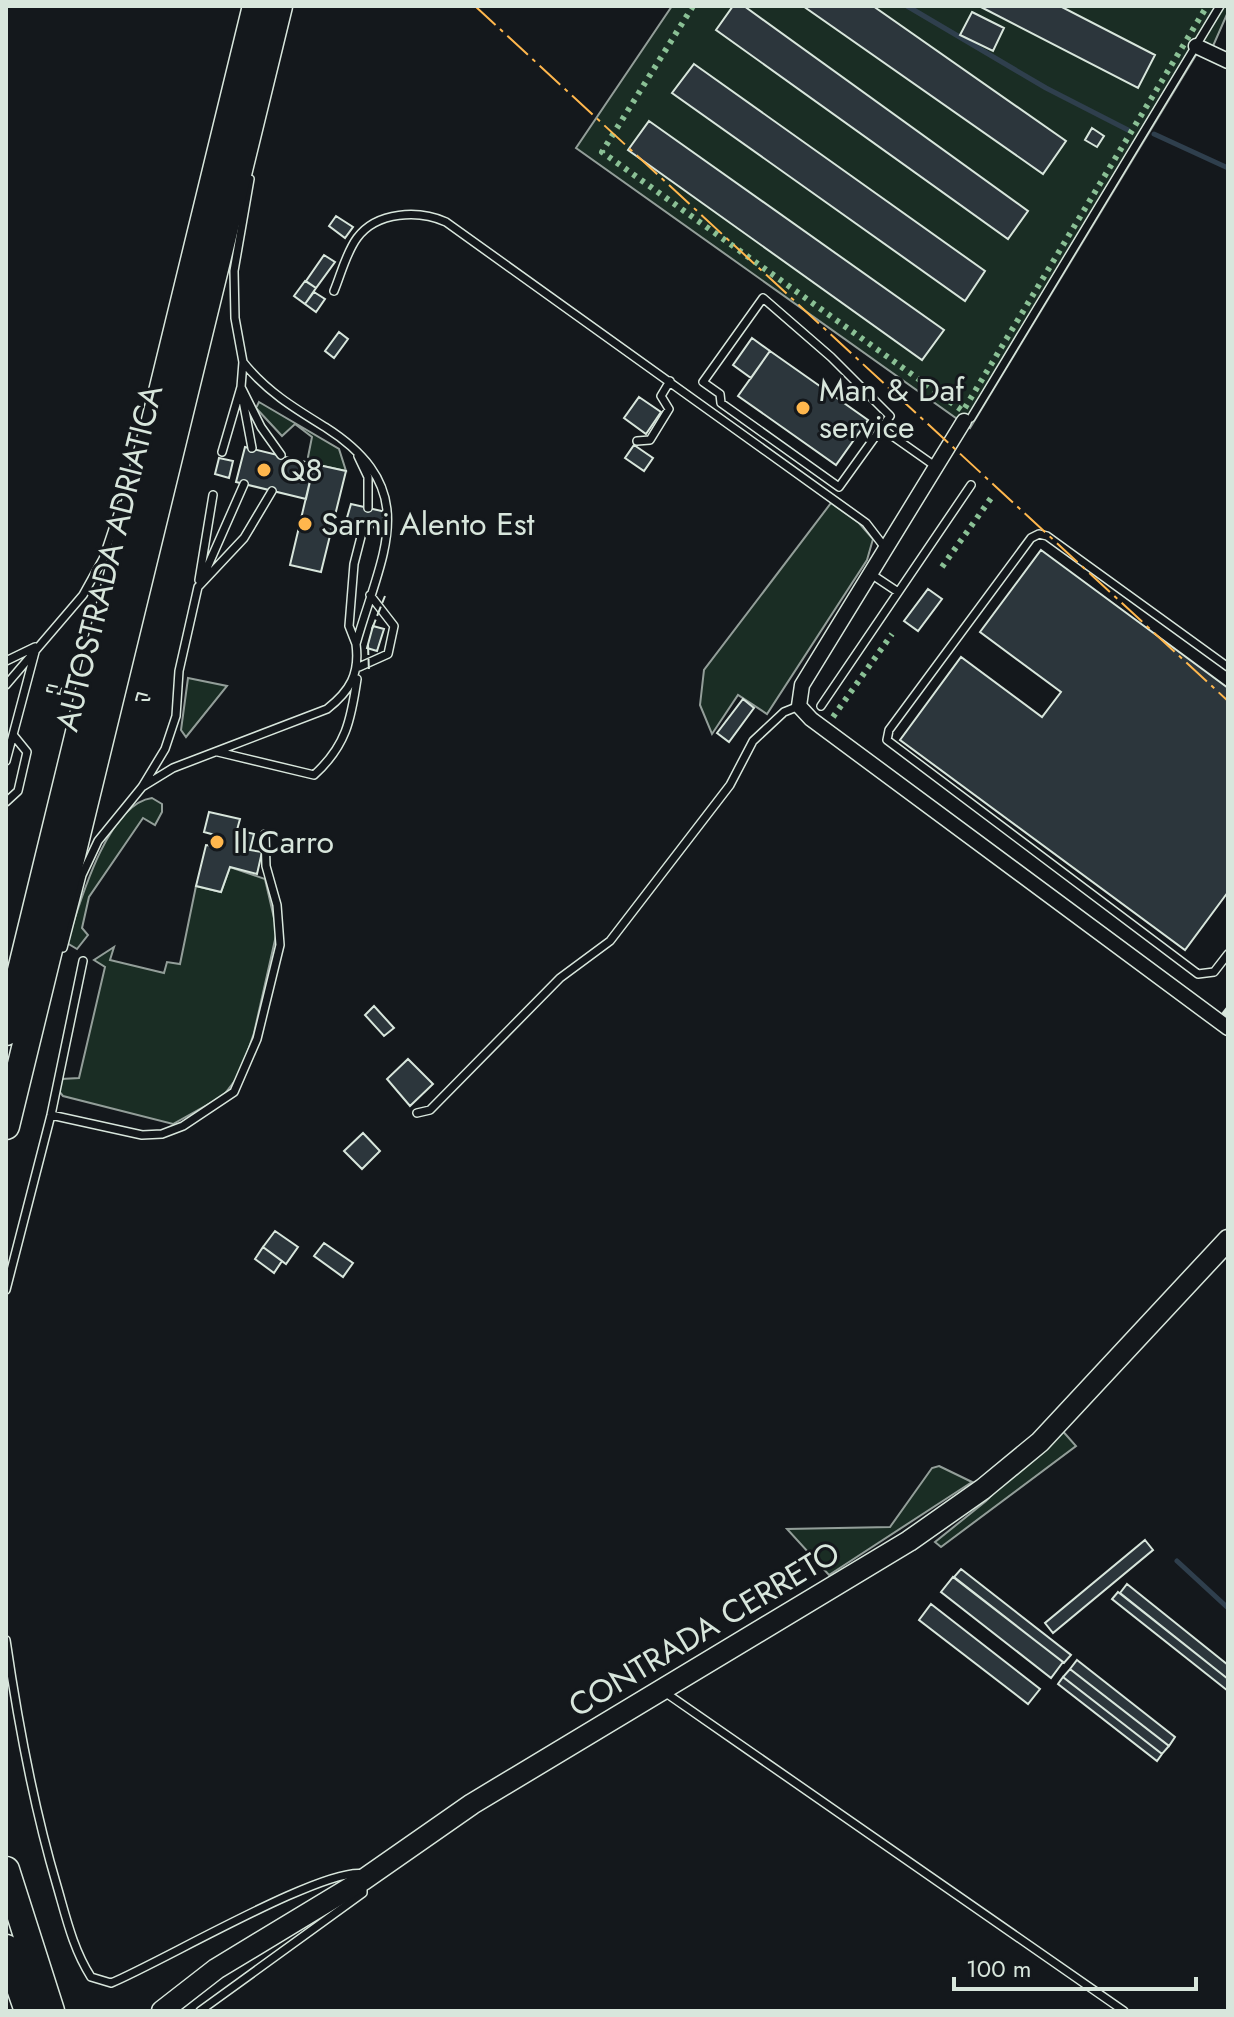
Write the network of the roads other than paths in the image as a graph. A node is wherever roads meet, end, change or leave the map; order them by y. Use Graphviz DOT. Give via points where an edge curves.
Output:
graph roads {
  1 [pos="256,6"];
  2 [pos="279,6"];
  3 [pos="1220,6"];
  4 [pos="1196,46"];
  5 [pos="1228,61"];
  6 [pos="253,167"];
  7 [pos="334,291"];
  8 [pos="243,362"];
  9 [pos="670,381"];
  10 [pos="241,387"];
  11 [pos="964,421"];
  12 [pos="881,428"];
  13 [pos="637,441"];
  14 [pos="252,448"];
  15 [pos="222,452"];
  16 [pos="357,453"];
  17 [pos="281,455"];
  18 [pos="936,467"];
  19 [pos="244,484"];
  20 [pos="971,485"];
  21 [pos="272,491"];
  22 [pos="124,494"];
  23 [pos="213,495"];
  24 [pos="368,508"];
  25 [pos="364,525"];
  26 [pos="886,549"];
  27 [pos="871,574"];
  28 [pos="198,587"];
  29 [pos="898,592"];
  30 [pos="370,595"];
  31 [pos="356,644"];
  32 [pos="37,646"];
  33 [pos="6,661"];
  34 [pos="359,665"];
  35 [pos="1228,667"];
  36 [pos="6,685"];
  37 [pos="799,706"];
  38 [pos="821,706"];
  39 [pos="14,736"];
  40 [pos="216,752"];
  41 [pos="6,761"];
  42 [pos="142,787"];
  43 [pos="6,802"];
  44 [pos="265,834"];
  45 [pos="1228,954"];
  46 [pos="83,961"];
  47 [pos="59,964"];
  48 [pos="1228,1028"];
  49 [pos="6,1032"];
  50 [pos="417,1113"];
  51 [pos="51,1115"];
  52 [pos="6,1126"];
  53 [pos="1228,1240"];
  54 [pos="6,1290"];
  55 [pos="6,1640"];
  56 [pos="660,1689"];
  57 [pos="6,1870"];
  58 [pos="366,1878"];
  59 [pos="6,1948"];
  60 [pos="28,2011"];
  61 [pos="51,2011"];
  62 [pos="162,2011"];
  63 [pos="200,2011"];
  64 [pos="1124,2011"];
  1 -- 49 [label="highway, AUTOSTRADA ADRIATICA" via="160,372"];
  2 -- 52 [label="highway, AUTOSTRADA ADRIATICA" via="42,1001"];
  3 -- 4 [label="lane"];
  4 -- 5 [label="street"];
  4 -- 11 [label="lane" via="971,418"];
  6 -- 8 [label="lane" via="234,271"];
  7 -- 9 [label="lane" via="366,228 422,213 446,222"];
  8 -- 10 [label="lane"];
  8 -- 16 [label="lane" via="269,392"];
  9 -- 13 [label="lane" via="661,396 668,416 650,440"];
  9 -- 26 [label="lane" via="866,523"];
  10 -- 14 [label="lane"];
  10 -- 15 [label="lane"];
  10 -- 17 [label="lane"];
  11 -- 18 [label="street"];
  12 -- 12 [label="lane" via="839,487 721,403 720,394 703,382 763,298 890,416"];
  12 -- 18 [label="lane"];
  16 -- 24 [label="lane" via="368,477"];
  16 -- 30 [label="lane" via="384,484 389,503 390,520"];
  18 -- 26 [label="street"];
  19 -- 28 [label="lane"];
  20 -- 29 [label="lane"];
  21 -- 28 [label="lane" via="244,538"];
  22 -- 32 [label="lane" via="93,578"];
  23 -- 28 [label="lane"];
  25 -- 31 [label="lane" via="354,564 349,626"];
  26 -- 27 [label="street"];
  27 -- 29 [label="lane"];
  27 -- 37 [label="street" via="802,685"];
  28 -- 42 [label="lane" via="179,671 176,716 165,749"];
  29 -- 38 [label="lane"];
  30 -- 31 [label="lane"];
  30 -- 34 [label="lane" via="394,626 388,654"];
  31 -- 34 [label="lane"];
  32 -- 33 [label="lane"];
  32 -- 36 [label="lane"];
  32 -- 39 [label="lane"];
  34 -- 40 [label="lane" via="344,696 327,709"];
  34 -- 40 [label="lane" via="346,731 335,756 314,775"];
  35 -- 45 [label="lane" via="1039,534 889,730 887,740 1198,974 1214,972"];
  37 -- 48 [label="street"];
  37 -- 50 [label="lane" via="768,724 753,741 730,785 610,941 560,978 430,1110"];
  39 -- 41 [label="lane"];
  39 -- 43 [label="lane" via="27,752 18,791"];
  40 -- 42 [label="lane"];
  42 -- 47 [label="lane" via="107,826 89,857"];
  44 -- 51 [label="lane" via="280,945 257,1039 234,1092 162,1134 142,1135"];
  46 -- 51 [label="lane"];
  51 -- 54 [label="lane"];
  53 -- 56 [label="main road, CONTRADA CERRETO" via="1040,1442 983,1489 909,1541"];
  55 -- 58 [label="lane" via="19,1730 45,1844 78,1957 91,1977 111,1983 315,1882 354,1871"];
  56 -- 58 [label="main road, CONTRADA CERRETO" via="472,1804"];
  56 -- 64 [label="lane"];
  57 -- 61 [label="highway"];
  58 -- 62 [label="main road, CONTRADA CERRETO" via="216,1969"];
  58 -- 63 [label="lane" via="363,1893"];
  59 -- 60 [label="highway"];
}
